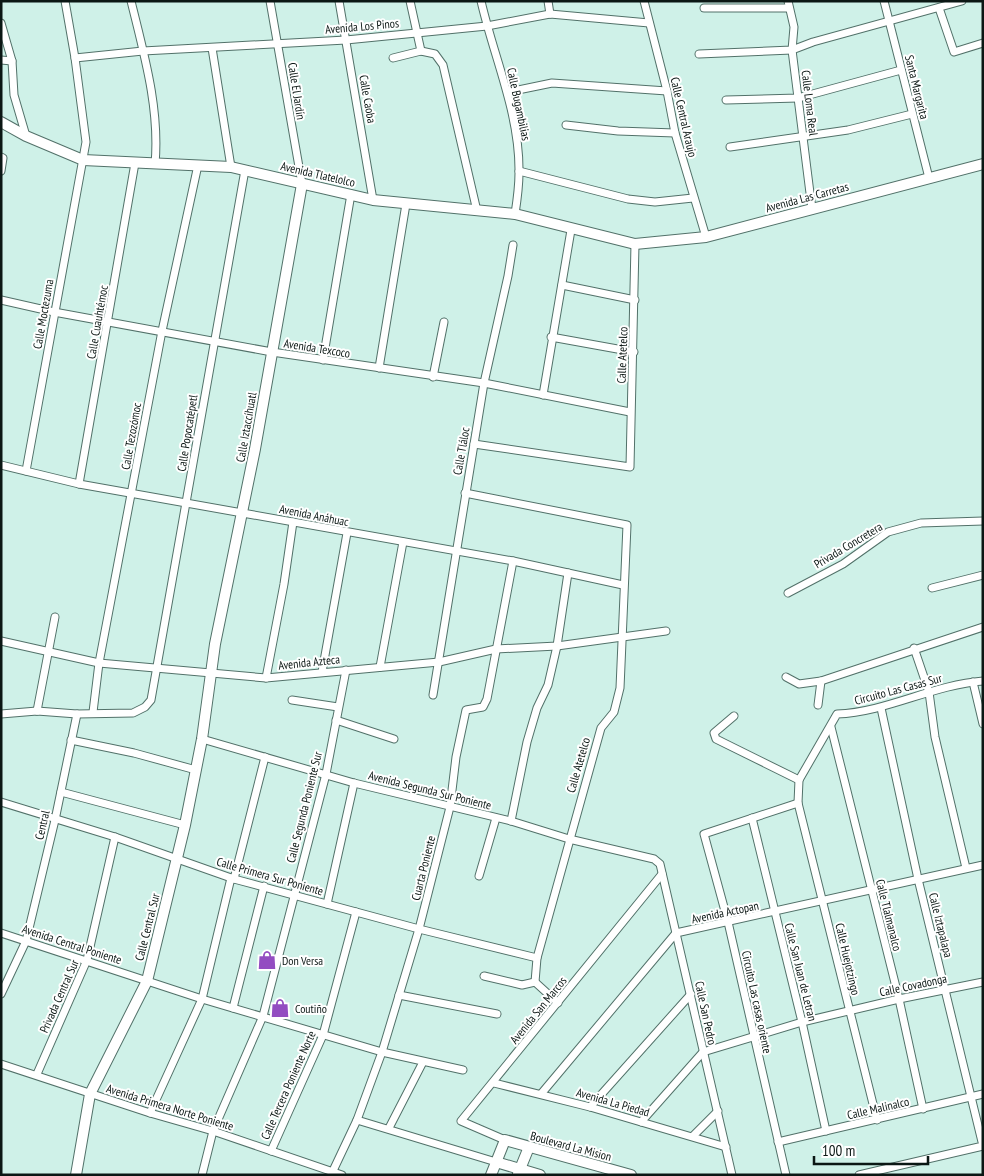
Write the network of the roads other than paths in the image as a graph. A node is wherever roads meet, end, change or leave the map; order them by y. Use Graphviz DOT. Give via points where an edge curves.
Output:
graph roads {
  1 [pos="65,1"];
  2 [pos="131,1"];
  3 [pos="270,1"];
  4 [pos="339,1"];
  5 [pos="410,1"];
  6 [pos="481,1"];
  7 [pos="548,1"];
  8 [pos="644,1"];
  9 [pos="884,1"];
  10 [pos="962,1"];
  11 [pos="788,4"];
  12 [pos="704,8"];
  13 [pos="939,8"];
  14 [pos="550,14"];
  15 [pos="888,22"];
  16 [pos="1,23"];
  17 [pos="649,23"];
  18 [pos="487,26"];
  19 [pos="416,33"];
  20 [pos="346,40"];
  21 [pos="278,43"];
  22 [pos="983,43"];
  23 [pos="212,48"];
  24 [pos="792,50"];
  25 [pos="143,51"];
  26 [pos="421,51"];
  27 [pos="699,54"];
  28 [pos="75,58"];
  29 [pos="393,58"];
  30 [pos="1,60"];
  31 [pos="12,61"];
  32 [pos="901,70"];
  33 [pos="667,91"];
  34 [pos="508,92"];
  35 [pos="798,98"];
  36 [pos="726,100"];
  37 [pos="912,114"];
  38 [pos="1,122"];
  39 [pos="566,126"];
  40 [pos="675,133"];
  41 [pos="26,136"];
  42 [pos="803,137"];
  43 [pos="730,146"];
  44 [pos="1,157"];
  45 [pos="83,160"];
  46 [pos="135,163"];
  47 [pos="155,164"];
  48 [pos="983,164"];
  49 [pos="198,165"];
  50 [pos="231,167"];
  51 [pos="245,170"];
  52 [pos="519,171"];
  53 [pos="1,172"];
  54 [pos="929,178"];
  55 [pos="302,184"];
  56 [pos="351,194"];
  57 [pos="693,198"];
  58 [pos="373,200"];
  59 [pos="406,204"];
  60 [pos="812,209"];
  61 [pos="478,211"];
  62 [pos="515,214"];
  63 [pos="571,230"];
  64 [pos="706,238"];
  65 [pos="635,244"];
  66 [pos="513,245"];
  67 [pos="562,285"];
  68 [pos="1,300"];
  69 [pos="634,300"];
  70 [pos="54,312"];
  71 [pos="109,322"];
  72 [pos="444,322"];
  73 [pos="162,331"];
  74 [pos="551,337"];
  75 [pos="213,340"];
  76 [pos="272,352"];
  77 [pos="634,352"];
  78 [pos="323,360"];
  79 [pos="379,368"];
  80 [pos="433,377"];
  81 [pos="484,383"];
  82 [pos="543,395"];
  83 [pos="630,412"];
  84 [pos="474,444"];
  85 [pos="1,465"];
  86 [pos="26,471"];
  87 [pos="79,484"];
  88 [pos="464,493"];
  89 [pos="132,494"];
  90 [pos="186,503"];
  91 [pos="242,513"];
  92 [pos="983,520"];
  93 [pos="293,522"];
  94 [pos="347,533"];
  95 [pos="402,542"];
  96 [pos="458,552"];
  97 [pos="513,562"];
  98 [pos="568,573"];
  99 [pos="983,575"];
  100 [pos="623,585"];
  101 [pos="932,588"];
  102 [pos="788,593"];
  103 [pos="55,617"];
  104 [pos="983,627"];
  105 [pos="666,631"];
  106 [pos="621,639"];
  107 [pos="1,641"];
  108 [pos="557,646"];
  109 [pos="914,648"];
  110 [pos="496,649"];
  111 [pos="49,652"];
  112 [pos="439,662"];
  113 [pos="99,663"];
  114 [pos="156,667"];
  115 [pos="380,667"];
  116 [pos="346,670"];
  117 [pos="322,672"];
  118 [pos="211,674"];
  119 [pos="786,677"];
  120 [pos="266,678"];
  121 [pos="821,681"];
  122 [pos="983,681"];
  123 [pos="973,682"];
  124 [pos="929,692"];
  125 [pos="433,695"];
  126 [pos="292,700"];
  127 [pos="818,705"];
  128 [pos="338,707"];
  129 [pos="881,708"];
  130 [pos="37,711"];
  131 [pos="93,712"];
  132 [pos="1,714"];
  133 [pos="77,714"];
  134 [pos="734,716"];
  135 [pos="336,720"];
  136 [pos="983,724"];
  137 [pos="832,727"];
  138 [pos="202,739"];
  139 [pos="394,739"];
  140 [pos="71,740"];
  141 [pos="265,757"];
  142 [pos="196,770"];
  143 [pos="326,774"];
  144 [pos="799,780"];
  145 [pos="354,783"];
  146 [pos="61,792"];
  147 [pos="1,802"];
  148 [pos="798,803"];
  149 [pos="450,807"];
  150 [pos="496,818"];
  151 [pos="752,818"];
  152 [pos="55,820"];
  153 [pos="511,821"];
  154 [pos="185,824"];
  155 [pos="115,837"];
  156 [pos="569,839"];
  157 [pos="654,859"];
  158 [pos="176,860"];
  159 [pos="983,865"];
  160 [pos="966,868"];
  161 [pos="662,874"];
  162 [pos="479,876"];
  163 [pos="232,878"];
  164 [pos="918,879"];
  165 [pos="264,886"];
  166 [pos="872,890"];
  167 [pos="293,894"];
  168 [pos="824,900"];
  169 [pos="327,904"];
  170 [pos="356,912"];
  171 [pos="774,913"];
  172 [pos="728,922"];
  173 [pos="419,929"];
  174 [pos="1,933"];
  175 [pos="676,933"];
  176 [pos="26,941"];
  177 [pos="537,958"];
  178 [pos="87,960"];
  179 [pos="484,976"];
  180 [pos="147,981"];
  181 [pos="534,982"];
  182 [pos="983,982"];
  183 [pos="946,990"];
  184 [pos="1,994"];
  185 [pos="691,994"];
  186 [pos="399,995"];
  187 [pos="898,999"];
  188 [pos="202,1000"];
  189 [pos="558,1003"];
  190 [pos="233,1008"];
  191 [pos="849,1012"];
  192 [pos="497,1014"];
  193 [pos="263,1016"];
  194 [pos="802,1022"];
  195 [pos="323,1036"];
  196 [pos="753,1037"];
  197 [pos="382,1052"];
  198 [pos="703,1052"];
  199 [pos="423,1062"];
  200 [pos="1,1064"];
  201 [pos="463,1070"];
  202 [pos="37,1074"];
  203 [pos="494,1083"];
  204 [pos="90,1094"];
  205 [pos="541,1094"];
  206 [pos="983,1094"];
  207 [pos="971,1097"];
  208 [pos="590,1107"];
  209 [pos="923,1109"];
  210 [pos="718,1111"];
  211 [pos="150,1113"];
  212 [pos="357,1120"];
  213 [pos="877,1120"];
  214 [pos="641,1122"];
  215 [pos="389,1128"];
  216 [pos="213,1131"];
  217 [pos="826,1131"];
  218 [pos="693,1136"];
  219 [pos="505,1140"];
  220 [pos="778,1142"];
  221 [pos="983,1146"];
  222 [pos="529,1147"];
  223 [pos="726,1147"];
  224 [pos="271,1151"];
  225 [pos="496,1162"];
  226 [pos="518,1172"];
  227 [pos="331,1173"];
  228 [pos="76,1175"];
  229 [pos="202,1175"];
  230 [pos="342,1175"];
  231 [pos="491,1175"];
  232 [pos="540,1175"];
  233 [pos="632,1175"];
  234 [pos="732,1175"];
  235 [pos="786,1175"];
  236 [pos="859,1175"];
  1 -- 28 [label="street, Calle Moctezuma"];
  2 -- 25 [label="street"];
  3 -- 21 [label="street, Calle El Jardín"];
  4 -- 20 [label="street, Calle Caoba"];
  5 -- 19 [label="street"];
  6 -- 18 [label="street, Calle Bugambilias"];
  7 -- 14 [label="street"];
  8 -- 17 [label="street, Calle Central Araujo"];
  9 -- 15 [label="street, Santa Margarita"];
  10 -- 13 [label="street"];
  11 -- 12 [label="street"];
  11 -- 24 [label="street, Calle Loma Real" via="794,27"];
  13 -- 15 [label="street"];
  13 -- 22 [label="street" via="954,52"];
  14 -- 17 [label="street, Avenida Los Pinos"];
  14 -- 18 [label="street, Avenida Los Pinos"];
  15 -- 24 [label="street"];
  15 -- 32 [label="street, Santa Margarita"];
  16 -- 31 [label="street"];
  17 -- 33 [label="street, Calle Central Araujo"];
  18 -- 19 [label="street, Avenida Los Pinos"];
  18 -- 34 [label="street, Calle Bugambilias"];
  19 -- 20 [label="street, Avenida Los Pinos"];
  19 -- 26 [label="street"];
  20 -- 21 [label="street, Avenida Los Pinos"];
  20 -- 58 [label="street, Calle Caoba"];
  21 -- 23 [label="street, Avenida Los Pinos"];
  21 -- 55 [label="street, Calle El Jardín"];
  23 -- 25 [label="street, Avenida Los Pinos"];
  23 -- 50 [label="street"];
  24 -- 27 [label="street"];
  24 -- 35 [label="street, Calle Loma Real"];
  25 -- 28 [label="street, Avenida Los Pinos"];
  25 -- 47 [label="street" via="157,140"];
  26 -- 29 [label="street"];
  26 -- 61 [label="street" via="435,54 443,65"];
  28 -- 45 [label="street, Calle Moctezuma" via="86,142"];
  30 -- 31 [label="street"];
  31 -- 41 [label="street" via="14,95"];
  32 -- 35 [label="street"];
  32 -- 37 [label="street, Santa Margarita"];
  33 -- 34 [label="street" via="552,83"];
  33 -- 40 [label="street, Calle Central Araujo"];
  34 -- 52 [label="street, Calle Bugambilias"];
  35 -- 36 [label="street"];
  35 -- 42 [label="street, Calle Loma Real"];
  37 -- 42 [label="street"];
  37 -- 54 [label="street, Santa Margarita"];
  38 -- 41 [label="street, Avenida Tlatelolco"];
  39 -- 40 [label="street"];
  40 -- 57 [label="street, Calle Central Araujo"];
  41 -- 45 [label="street, Avenida Tlatelolco"];
  42 -- 43 [label="street"];
  42 -- 60 [label="street, Calle Loma Real"];
  44 -- 53 [label="street"];
  45 -- 46 [label="street, Avenida Tlatelolco"];
  45 -- 70 [label="street, Calle Moctezuma"];
  46 -- 47 [label="street, Avenida Tlatelolco"];
  46 -- 71 [label="street, Calle Cuauhtémoc"];
  47 -- 49 [label="street, Avenida Tlatelolco"];
  48 -- 54 [label="street, Avenida Las Carretas"];
  49 -- 50 [label="street, Avenida Tlatelolco"];
  49 -- 73 [label="street, Calle Tezozómoc"];
  50 -- 51 [label="street, Avenida Tlatelolco"];
  51 -- 55 [label="street, Avenida Tlatelolco"];
  51 -- 75 [label="street, Calle Popocatépetl"];
  52 -- 57 [label="street" via="628,199 655,202"];
  52 -- 62 [label="street, Calle Bugambilias"];
  54 -- 60 [label="street, Avenida Las Carretas"];
  55 -- 56 [label="street, Avenida Tlatelolco"];
  55 -- 76 [label="street, Calle Iztaccíhuatl"];
  56 -- 58 [label="street, Avenida Tlatelolco"];
  56 -- 78 [label="street"];
  57 -- 64 [label="street, Calle Central Araujo"];
  58 -- 59 [label="street, Avenida Tlatelolco"];
  59 -- 61 [label="street, Avenida Tlatelolco"];
  59 -- 79 [label="street"];
  60 -- 64 [label="street, Avenida Las Carretas"];
  61 -- 62 [label="street, Avenida Tlatelolco"];
  62 -- 63 [label="street, Avenida Tlatelolco"];
  63 -- 65 [label="street, Avenida Tlatelolco"];
  63 -- 67 [label="street"];
  64 -- 65 [label="street, Avenida Las Carretas"];
  65 -- 69 [label="street, Calle Atetelco"];
  66 -- 81 [label="street, Calle Tláloc"];
  67 -- 69 [label="street"];
  67 -- 74 [label="street"];
  68 -- 70 [label="street, Avenida Texcoco"];
  69 -- 77 [label="street, Calle Atetelco"];
  70 -- 71 [label="street, Avenida Texcoco"];
  70 -- 86 [label="street, Calle Moctezuma"];
  71 -- 73 [label="street, Avenida Texcoco"];
  71 -- 87 [label="street, Calle Cuauhtémoc"];
  72 -- 80 [label="street"];
  73 -- 75 [label="street, Avenida Texcoco"];
  73 -- 89 [label="street, Calle Tezozómoc"];
  74 -- 77 [label="street"];
  74 -- 82 [label="street"];
  75 -- 76 [label="street, Avenida Texcoco"];
  75 -- 90 [label="street, Calle Popocatépetl"];
  76 -- 78 [label="street, Avenida Texcoco"];
  76 -- 91 [label="street, Calle Iztaccíhuatl"];
  77 -- 83 [label="street, Calle Atetelco"];
  78 -- 79 [label="street, Avenida Texcoco"];
  79 -- 80 [label="street, Avenida Texcoco"];
  80 -- 81 [label="street, Avenida Texcoco"];
  81 -- 82 [label="street, Avenida Texcoco"];
  81 -- 84 [label="street, Calle Tláloc"];
  82 -- 83 [label="street, Avenida Texcoco"];
  83 -- 84 [label="street, Calle Atetelco" via="630,467"];
  84 -- 88 [label="street, Calle Tláloc"];
  85 -- 86 [label="street, Avenida Anáhuac"];
  86 -- 87 [label="street, Avenida Anáhuac"];
  87 -- 89 [label="street, Avenida Anáhuac"];
  88 -- 96 [label="street, Calle Tláloc"];
  88 -- 100 [label="street, Calle Atetelco" via="627,525"];
  89 -- 90 [label="street, Avenida Anáhuac"];
  89 -- 113 [label="street, Calle Tezozómoc"];
  90 -- 91 [label="street, Avenida Anáhuac"];
  90 -- 114 [label="street, Calle Popocatépetl"];
  91 -- 93 [label="street, Avenida Anáhuac"];
  91 -- 118 [label="street, Calle Iztaccíhuatl"];
  92 -- 102 [label="street, Privada Concretera" via="921,523 888,532 843,564"];
  93 -- 94 [label="street, Avenida Anáhuac"];
  93 -- 120 [label="street"];
  94 -- 95 [label="street, Avenida Anáhuac"];
  94 -- 117 [label="street"];
  95 -- 96 [label="street, Avenida Anáhuac"];
  95 -- 115 [label="street"];
  96 -- 97 [label="street, Avenida Anáhuac"];
  96 -- 112 [label="street, Calle Tláloc"];
  97 -- 98 [label="street, Avenida Anáhuac"];
  97 -- 110 [label="street"];
  98 -- 100 [label="street, Avenida Anáhuac"];
  98 -- 108 [label="street"];
  99 -- 101 [label="street"];
  100 -- 106 [label="street, Calle Atetelco"];
  103 -- 111 [label="street"];
  104 -- 109 [label="street"];
  105 -- 106 [label="street, Avenida Azteca"];
  106 -- 108 [label="street, Avenida Azteca"];
  106 -- 156 [label="street, Calle Atetelco" via="620,688 614,712 601,728"];
  107 -- 111 [label="street, Avenida Azteca"];
  108 -- 110 [label="street, Avenida Azteca"];
  108 -- 153 [label="street" via="548,685 527,742"];
  109 -- 121 [label="street"];
  109 -- 124 [label="street"];
  110 -- 112 [label="street, Avenida Azteca"];
  110 -- 149 [label="street, Cuarta Poniente" via="487,699 482,707 466,710"];
  111 -- 113 [label="street, Avenida Azteca"];
  111 -- 130 [label="street"];
  112 -- 115 [label="street, Avenida Azteca"];
  112 -- 125 [label="street, Calle Tláloc"];
  113 -- 114 [label="street, Avenida Azteca"];
  113 -- 131 [label="street, Calle Tezozómoc"];
  114 -- 118 [label="street, Avenida Azteca"];
  114 -- 131 [label="street, Calle Popocatépetl" via="151,700 145,707 133,713"];
  115 -- 116 [label="street, Avenida Azteca"];
  116 -- 117 [label="street, Avenida Azteca"];
  116 -- 128 [label="street, Calle Segunda Poniente Sur"];
  117 -- 120 [label="street, Avenida Azteca"];
  118 -- 120 [label="street, Avenida Azteca"];
  118 -- 138 [label="street, Calle Central Sur"];
  119 -- 121 [label="street" via="799,684"];
  121 -- 127 [label="street"];
  122 -- 123 [label="street, Circuito Las Casas Sur"];
  123 -- 124 [label="street, Circuito Las Casas Sur"];
  123 -- 136 [label="street"];
  124 -- 129 [label="street, Circuito Las Casas Sur"];
  124 -- 160 [label="street" via="935,737"];
  126 -- 128 [label="street"];
  128 -- 135 [label="street, Calle Segunda Poniente Sur"];
  129 -- 137 [label="street, Circuito Las Casas Sur" via="837,714"];
  129 -- 164 [label="street, Calle Iztapalapa"];
  130 -- 132 [label="street"];
  130 -- 133 [label="street"];
  131 -- 133 [label="street"];
  133 -- 140 [label="street, Central"];
  134 -- 144 [label="street" via="717,729 714,733 716,738"];
  135 -- 139 [label="street"];
  135 -- 143 [label="street, Calle Segunda Poniente Sur"];
  137 -- 144 [label="street, Circuito Las Casas Sur"];
  137 -- 166 [label="street, Calle Tlalmanalco"];
  138 -- 141 [label="street, Avenida Segunda Sur Poniente"];
  138 -- 142 [label="street, Calle Central Sur"];
  140 -- 142 [label="street"];
  140 -- 146 [label="street, Central"];
  141 -- 143 [label="street, Avenida Segunda Sur Poniente"];
  141 -- 163 [label="street"];
  142 -- 154 [label="street, Calle Central Sur"];
  143 -- 145 [label="street, Avenida Segunda Sur Poniente"];
  143 -- 167 [label="street, Calle Segunda Poniente Sur"];
  144 -- 148 [label="street, Circuito Las Casas Sur"];
  145 -- 149 [label="street, Avenida Segunda Sur Poniente"];
  145 -- 169 [label="street"];
  146 -- 152 [label="street, Central"];
  146 -- 154 [label="street"];
  147 -- 152 [label="street, Calle Primera Sur Poniente"];
  148 -- 151 [label="street"];
  148 -- 168 [label="street, Calle Huejotzingo"];
  149 -- 150 [label="street, Avenida Segunda Sur Poniente"];
  149 -- 173 [label="street, Cuarta Poniente"];
  150 -- 153 [label="street, Avenida Segunda Sur Poniente"];
  150 -- 162 [label="street"];
  151 -- 171 [label="street, Calle San Juan de Letran"];
  151 -- 172 [label="street, Circuito Las casas oriente" via="704,834"];
  152 -- 155 [label="street, Calle Primera Sur Poniente"];
  152 -- 176 [label="street, Central"];
  153 -- 156 [label="street, Avenida Segunda Sur Poniente"];
  154 -- 158 [label="street, Calle Central Sur"];
  155 -- 158 [label="street, Calle Primera Sur Poniente"];
  155 -- 178 [label="street, Privada Central Sur"];
  156 -- 157 [label="street, Avenida Segunda Sur Poniente"];
  156 -- 177 [label="street, Calle Atetelco"];
  157 -- 161 [label="street, Calle San Pedro" via="660,864"];
  158 -- 163 [label="street, Calle Primera Sur Poniente"];
  158 -- 180 [label="street, Calle Central Sur"];
  159 -- 160 [label="street, Avenida Actopan"];
  160 -- 164 [label="street, Avenida Actopan"];
  161 -- 175 [label="street, Calle San Pedro"];
  161 -- 189 [label="street, Avenida San Marcos"];
  163 -- 165 [label="street, Calle Primera Sur Poniente"];
  163 -- 188 [label="street"];
  164 -- 166 [label="street, Avenida Actopan"];
  164 -- 183 [label="street, Calle Iztapalapa"];
  165 -- 167 [label="street, Calle Primera Sur Poniente"];
  165 -- 190 [label="street"];
  166 -- 168 [label="street, Avenida Actopan"];
  166 -- 187 [label="street, Calle Tlalmanalco"];
  167 -- 169 [label="street, Calle Primera Sur Poniente"];
  167 -- 193 [label="street, Calle Segunda Poniente Sur"];
  168 -- 171 [label="street, Avenida Actopan"];
  168 -- 191 [label="street, Calle Huejotzingo"];
  169 -- 170 [label="street, Calle Primera Sur Poniente"];
  170 -- 173 [label="street, Calle Primera Sur Poniente"];
  170 -- 195 [label="street, Calle Tercera Poniente Norte"];
  171 -- 172 [label="street, Avenida Actopan"];
  171 -- 194 [label="street, Calle San Juan de Letran"];
  172 -- 175 [label="street, Avenida Actopan"];
  172 -- 196 [label="street, Circuito Las casas oriente"];
  173 -- 177 [label="street, Calle Primera Sur Poniente"];
  173 -- 186 [label="street, Cuarta Poniente"];
  174 -- 176 [label="street, Avenida Central Poniente"];
  175 -- 185 [label="street, Calle San Pedro"];
  175 -- 205 [label="street, Avenida Actopan"];
  176 -- 178 [label="street, Avenida Central Poniente"];
  176 -- 184 [label="street, Central"];
  177 -- 181 [label="street, Calle Atetelco"];
  178 -- 180 [label="street, Avenida Central Poniente"];
  178 -- 202 [label="street, Privada Central Sur"];
  179 -- 181 [label="street" via="522,985"];
  180 -- 188 [label="street, Avenida Central Poniente"];
  180 -- 204 [label="street, Calle Central Sur"];
  181 -- 189 [label="street"];
  182 -- 183 [label="street, Calle Covadonga"];
  183 -- 187 [label="street, Calle Covadonga"];
  183 -- 207 [label="street, Calle Iztapalapa"];
  185 -- 198 [label="street, Calle San Pedro"];
  185 -- 208 [label="street"];
  186 -- 192 [label="street"];
  186 -- 197 [label="street, Cuarta Poniente"];
  187 -- 191 [label="street, Calle Covadonga"];
  187 -- 209 [label="street, Calle Tlalmanalco"];
  188 -- 190 [label="street, Avenida Central Poniente"];
  188 -- 211 [label="street"];
  189 -- 203 [label="street, Avenida San Marcos"];
  190 -- 193 [label="street, Avenida Central Poniente"];
  191 -- 194 [label="street, Calle Covadonga"];
  191 -- 213 [label="street, Calle Huejotzingo"];
  193 -- 195 [label="street, Avenida Central Poniente"];
  193 -- 216 [label="street, Calle Segunda Poniente Sur"];
  194 -- 196 [label="street, Calle Covadonga"];
  194 -- 217 [label="street, Calle San Juan de Letran"];
  195 -- 197 [label="street, Avenida Central Poniente"];
  195 -- 224 [label="street, Calle Tercera Poniente Norte"];
  196 -- 198 [label="street, Calle Covadonga"];
  196 -- 220 [label="street, Circuito Las casas oriente"];
  197 -- 199 [label="street, Avenida Central Poniente"];
  197 -- 212 [label="street, Cuarta Poniente"];
  198 -- 210 [label="street, Calle San Pedro"];
  198 -- 214 [label="street"];
  199 -- 201 [label="street, Avenida Central Poniente"];
  199 -- 215 [label="street"];
  200 -- 202 [label="street, Avenida Primera Norte Poniente"];
  202 -- 204 [label="street, Avenida Primera Norte Poniente"];
  203 -- 205 [label="street, Avenida La Piedad"];
  203 -- 219 [label="street, Avenida San Marcos" via="461,1121"];
  204 -- 211 [label="street, Avenida Primera Norte Poniente"];
  204 -- 228 [label="street, Calle Central Sur"];
  205 -- 208 [label="street, Avenida La Piedad"];
  206 -- 207 [label="street, Calle Malinalco"];
  207 -- 209 [label="street, Calle Malinalco"];
  207 -- 221 [label="street, Calle Iztapalapa"];
  208 -- 214 [label="street, Avenida La Piedad"];
  209 -- 213 [label="street, Calle Malinalco"];
  210 -- 218 [label="street"];
  210 -- 223 [label="street, Calle San Pedro"];
  211 -- 216 [label="street, Avenida Primera Norte Poniente"];
  212 -- 215 [label="street"];
  212 -- 227 [label="street"];
  213 -- 217 [label="street, Calle Malinalco"];
  214 -- 218 [label="street, Avenida La Piedad"];
  215 -- 225 [label="street"];
  216 -- 224 [label="street, Avenida Primera Norte Poniente"];
  216 -- 229 [label="street, Calle Segunda Poniente Sur"];
  217 -- 220 [label="street, Calle Malinalco"];
  218 -- 223 [label="street, Avenida La Piedad"];
  219 -- 222 [label="street, Boulevard La Mision"];
  219 -- 225 [label="street"];
  220 -- 235 [label="street, Circuito Las casas oriente"];
  221 -- 236 [label="street"];
  222 -- 226 [label="street"];
  222 -- 233 [label="street, Boulevard La Mision"];
  223 -- 234 [label="street, Calle San Pedro"];
  224 -- 227 [label="street, Avenida Primera Norte Poniente"];
  225 -- 226 [label="street"];
  225 -- 231 [label="street"];
  226 -- 232 [label="street"];
  227 -- 230 [label="street, Avenida Primera Norte Poniente"];
}
